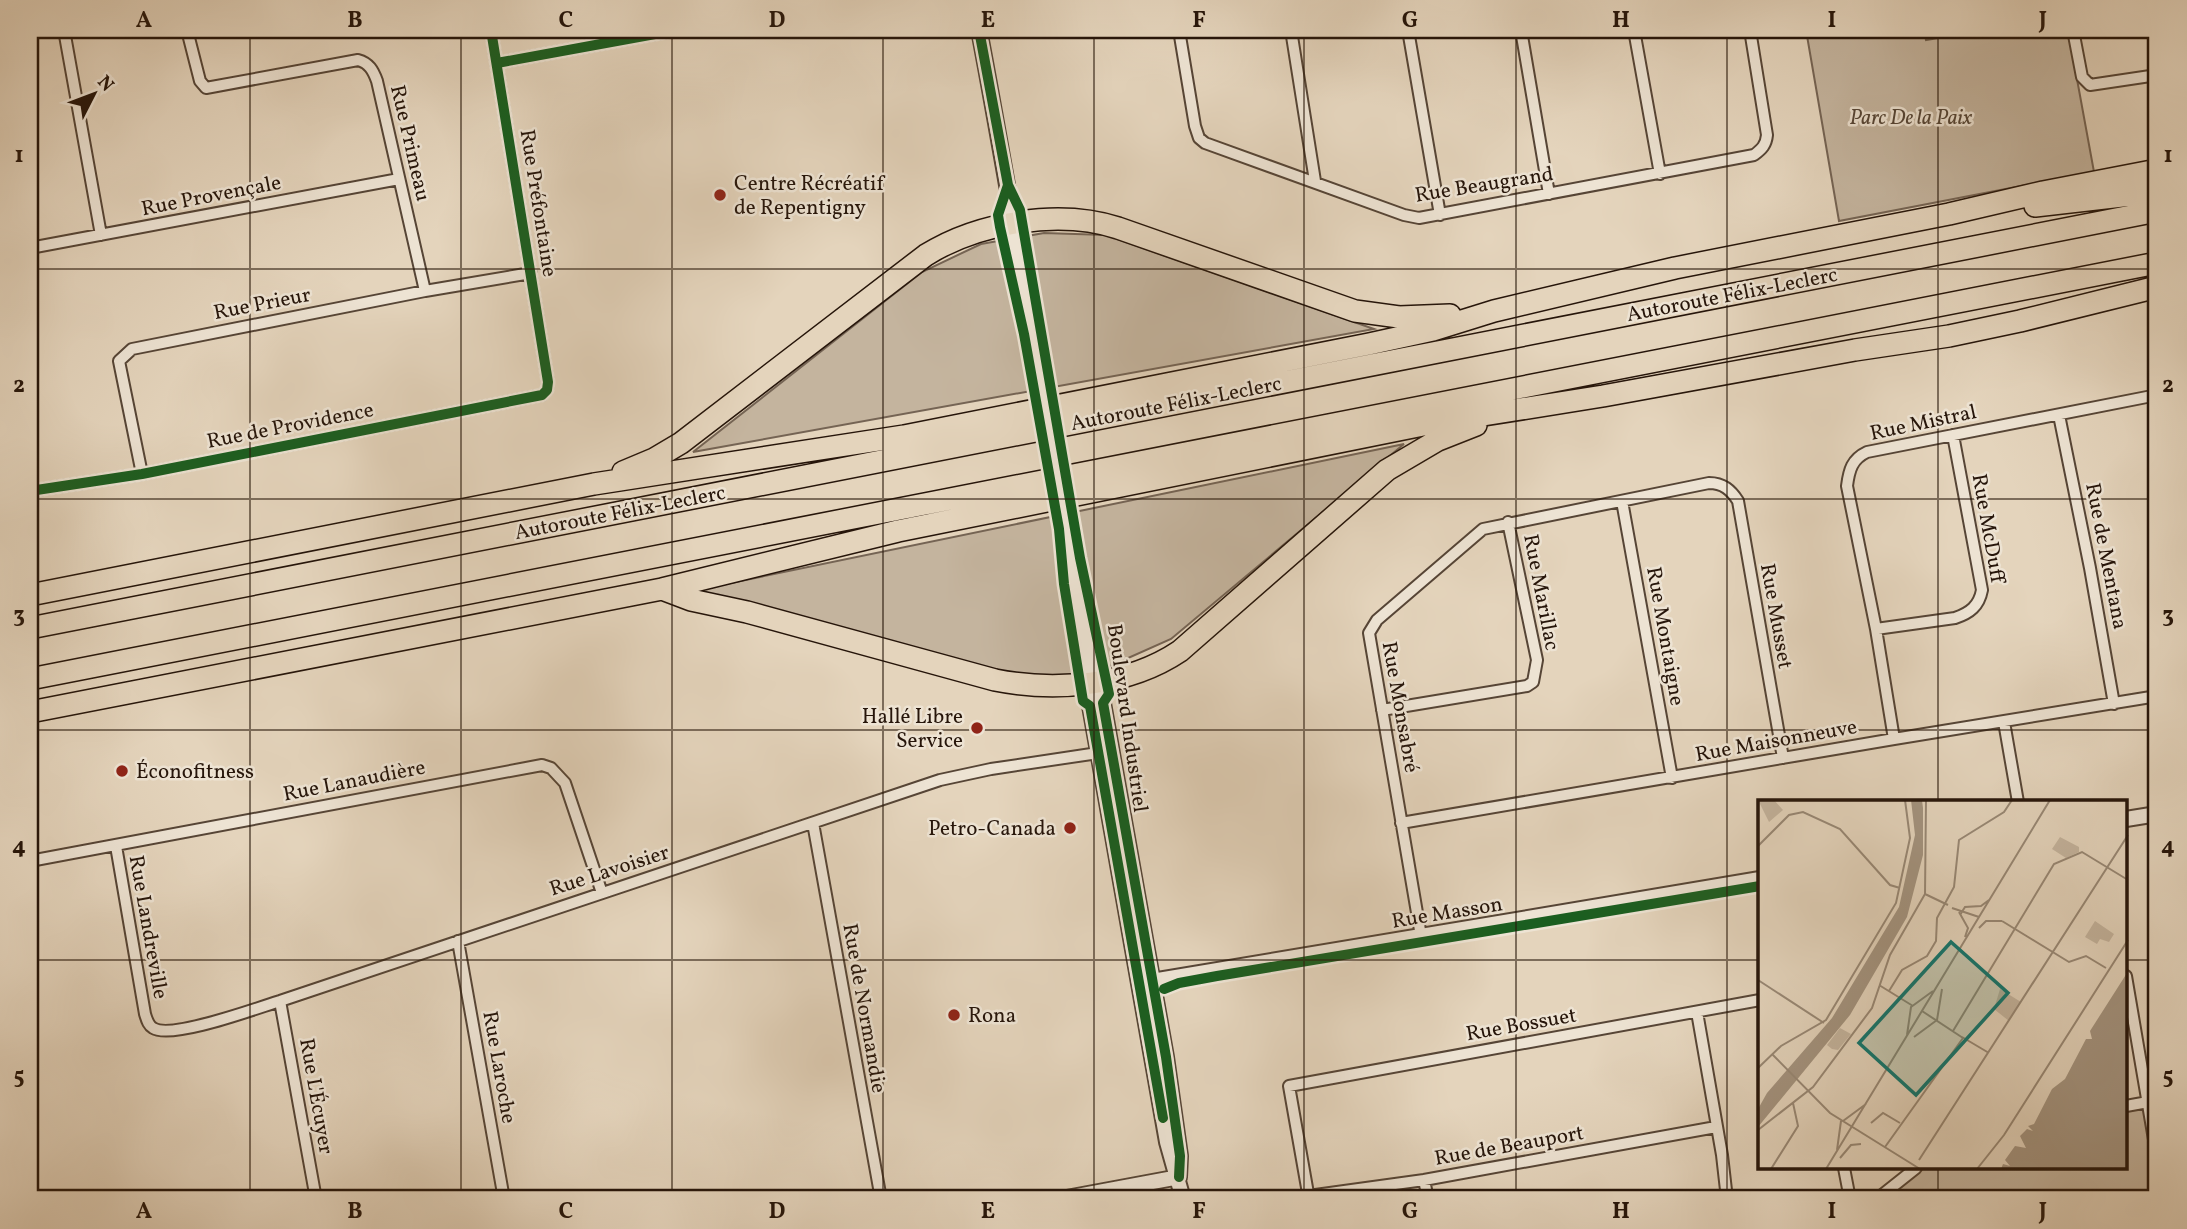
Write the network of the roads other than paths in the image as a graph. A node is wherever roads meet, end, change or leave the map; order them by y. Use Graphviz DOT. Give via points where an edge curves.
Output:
graph roads {
  1 [pos="64,30"];
  2 [pos="187,30"];
  3 [pos="491,30"];
  4 [pos="605,30"];
  5 [pos="677,30"];
  6 [pos="979,30"];
  7 [pos="1179,30"];
  8 [pos="1292,30"];
  9 [pos="1408,30"];
  10 [pos="1521,30"];
  11 [pos="1634,30"];
  12 [pos="1749,30"];
  13 [pos="2073,30"];
  14 [pos="608,42"];
  15 [pos="497,64"];
  16 [pos="2157,75"];
  17 [pos="2157,170"];
  18 [pos="1660,174"];
  19 [pos="400,179"];
  20 [pos="1315,181"];
  21 [pos="2157,192"];
  22 [pos="1549,194"];
  23 [pos="2157,211"];
  24 [pos="1949,214"];
  25 [pos="1440,215"];
  26 [pos="1013,225"];
  27 [pos="101,235"];
  28 [pos="30,248"];
  29 [pos="2157,263"];
  30 [pos="2157,270"];
  31 [pos="531,273"];
  32 [pos="2157,288"];
  33 [pos="425,291"];
  34 [pos="1494,311"];
  35 [pos="1855,350"];
  36 [pos="548,382"];
  37 [pos="2157,395"];
  38 [pos="1523,409"];
  39 [pos="2059,415"];
  40 [pos="1953,435"];
  41 [pos="142,474"];
  42 [pos="594,484"];
  43 [pos="1724,486"];
  44 [pos="30,491"];
  45 [pos="1622,501"];
  46 [pos="1508,522"];
  47 [pos="662,589"];
  48 [pos="30,594"];
  49 [pos="30,628"];
  50 [pos="1876,629"];
  51 [pos="30,679"];
  52 [pos="1093,683"];
  53 [pos="2157,696"];
  54 [pos="2115,704"];
  55 [pos="1382,710"];
  56 [pos="30,712"];
  57 [pos="2004,722"];
  58 [pos="1894,739"];
  59 [pos="1098,753"];
  60 [pos="1783,758"];
  61 [pos="1672,778"];
  62 [pos="2018,800"];
  63 [pos="2157,814"];
  64 [pos="2128,819"];
  65 [pos="813,823"];
  66 [pos="1401,823"];
  67 [pos="116,846"];
  68 [pos="30,861"];
  69 [pos="1758,879"];
  70 [pos="602,893"];
  71 [pos="1421,936"];
  72 [pos="458,941"];
  73 [pos="1146,982"];
  74 [pos="2128,987"];
  75 [pos="280,1000"];
  76 [pos="1758,1000"];
  77 [pos="1697,1012"];
  78 [pos="145,1014"];
  79 [pos="2148,1102"];
  80 [pos="2128,1106"];
  81 [pos="1716,1127"];
  82 [pos="2157,1157"];
  83 [pos="1844,1170"];
  84 [pos="1913,1170"];
  85 [pos="1179,1178"];
  86 [pos="1424,1180"];
  87 [pos="1308,1198"];
  88 [pos="316,1199"];
  89 [pos="504,1199"];
  90 [pos="881,1199"];
  91 [pos="1061,1199"];
  92 [pos="1183,1199"];
  93 [pos="1428,1199"];
  94 [pos="1727,1199"];
  95 [pos="1850,1199"];
  96 [pos="1877,1199"];
  1 -- 27 [label="street"];
  2 -- 19 [label="street, Rue Primeau" via="200,81 206,88 365,62 377,80"];
  3 -- 15 [label="street, Rue Préfontaine"];
  4 -- 14 [label="street"];
  5 -- 14 [label="street"];
  6 -- 26 [label="street, Boulevard Industriel"];
  7 -- 20 [label="street, Rue Beaugrand" via="1199,138"];
  8 -- 20 [label="street"];
  9 -- 25 [label="street"];
  10 -- 22 [label="street"];
  11 -- 18 [label="street"];
  12 -- 18 [label="street, Rue Beaugrand" via="1766,142 1754,155"];
  13 -- 16 [label="street" via="2082,77 2090,85"];
  14 -- 15 [label="street"];
  15 -- 31 [label="street, Rue Préfontaine"];
  17 -- 24 [label="highway"];
  18 -- 22 [label="street, Rue Beaugrand"];
  19 -- 27 [label="street, Rue Provençale"];
  19 -- 33 [label="street, Rue Primeau"];
  20 -- 25 [label="street, Rue Beaugrand" via="1404,215"];
  21 -- 24 [label="highway"];
  22 -- 25 [label="street, Rue Beaugrand"];
  23 -- 49 [label="highway, Autoroute Félix-Leclerc"];
  24 -- 34 [label="highway" via="1675,268"];
  26 -- 34 [label="highway" via="1068,218 1098,222 1371,314 1431,317"];
  26 -- 42 [label="highway" via="966,236 934,250 681,443"];
  26 -- 52 [label="street, Boulevard Industriel, bridge"];
  27 -- 28 [label="street, Rue Provençale"];
  29 -- 51 [label="highway"];
  30 -- 35 [label="highway"];
  31 -- 33 [label="street, Rue Prieur"];
  31 -- 36 [label="street, Rue Préfontaine"];
  32 -- 35 [label="highway" via="1998,326"];
  33 -- 41 [label="street, Rue Prieur" via="127,352 120,361"];
  34 -- 42 [label="highway" via="1369,344 904,436"];
  35 -- 38 [label="highway"];
  36 -- 41 [label="street, Rue de Providence" via="542,395"];
  37 -- 39 [label="street, Rue Mistral"];
  38 -- 47 [label="highway" via="913,528"];
  38 -- 52 [label="highway" via="1405,458 1342,507 1180,650 1143,670"];
  39 -- 40 [label="street, Rue Mistral"];
  39 -- 54 [label="street, Rue de Mentana"];
  40 -- 50 [label="street, Rue Mistral" via="1867,452 1855,460 1848,474"];
  40 -- 50 [label="street, Rue McDuff" via="1980,599 1955,618"];
  41 -- 44 [label="street, Rue de Providence"];
  42 -- 48 [label="highway"];
  43 -- 45 [label="street, Rue Monsabré" via="1709,483"];
  43 -- 60 [label="street, Rue Musset" via="1738,501"];
  45 -- 46 [label="street, Rue Monsabré"];
  45 -- 61 [label="street, Rue Montaigne"];
  46 -- 55 [label="street, Rue Monsabré" via="1476,533 1372,626 1370,644"];
  46 -- 55 [label="street, Rue Marillac" via="1536,660 1533,682"];
  47 -- 52 [label="highway" via="995,680 1037,685"];
  47 -- 56 [label="highway"];
  50 -- 58 [label="street, Rue Mistral"];
  52 -- 59 [label="street, Boulevard Industriel" via="1090,706"];
  52 -- 73 [label="street, Boulevard Industriel" via="1103,703"];
  53 -- 54 [label="street, Rue Maisonneuve"];
  54 -- 57 [label="street, Rue Maisonneuve"];
  55 -- 66 [label="street, Rue Monsabré"];
  57 -- 58 [label="street, Rue Maisonneuve"];
  57 -- 62 [label="street"];
  58 -- 60 [label="street, Rue Maisonneuve"];
  59 -- 65 [label="street, Rue Lavoisier" via="940,780"];
  59 -- 73 [label="street, Boulevard Industriel"];
  60 -- 61 [label="street, Rue Maisonneuve"];
  61 -- 66 [label="street, Rue Maisonneuve"];
  63 -- 64 [label="street"];
  65 -- 70 [label="street, Rue Lavoisier"];
  65 -- 90 [label="street, Rue de Normandie"];
  66 -- 71 [label="street, Rue Monsabré"];
  67 -- 68 [label="street, Rue Lanaudière"];
  67 -- 70 [label="street, Rue Lanaudière" via="542,765 565,783"];
  67 -- 78 [label="street, Rue Landreville"];
  69 -- 71 [label="street, Rue Masson"];
  70 -- 72 [label="street, Rue Lavoisier"];
  71 -- 73 [label="street, Rue Masson"];
  72 -- 75 [label="street, Rue Lavoisier"];
  72 -- 89 [label="street, Rue Laroche"];
  73 -- 85 [label="street, Boulevard Industriel" via="1178,1136"];
  74 -- 79 [label="street"];
  75 -- 78 [label="street, Rue Lavoisier" via="181,1030 155,1030"];
  75 -- 88 [label="street, Rue L'Écuyer"];
  76 -- 77 [label="street, Rue Bossuet"];
  77 -- 81 [label="street"];
  77 -- 87 [label="street, Rue Bossuet" via="1289,1086"];
  79 -- 80 [label="street"];
  79 -- 82 [label="street"];
  81 -- 86 [label="street, Rue de Beauport"];
  81 -- 94 [label="street"];
  83 -- 95 [label="street"];
  84 -- 96 [label="street"];
  85 -- 91 [label="street"];
  85 -- 92 [label="street, Boulevard Industriel"];
  86 -- 87 [label="street, Rue de Beauport"];
  86 -- 93 [label="street"];
}
